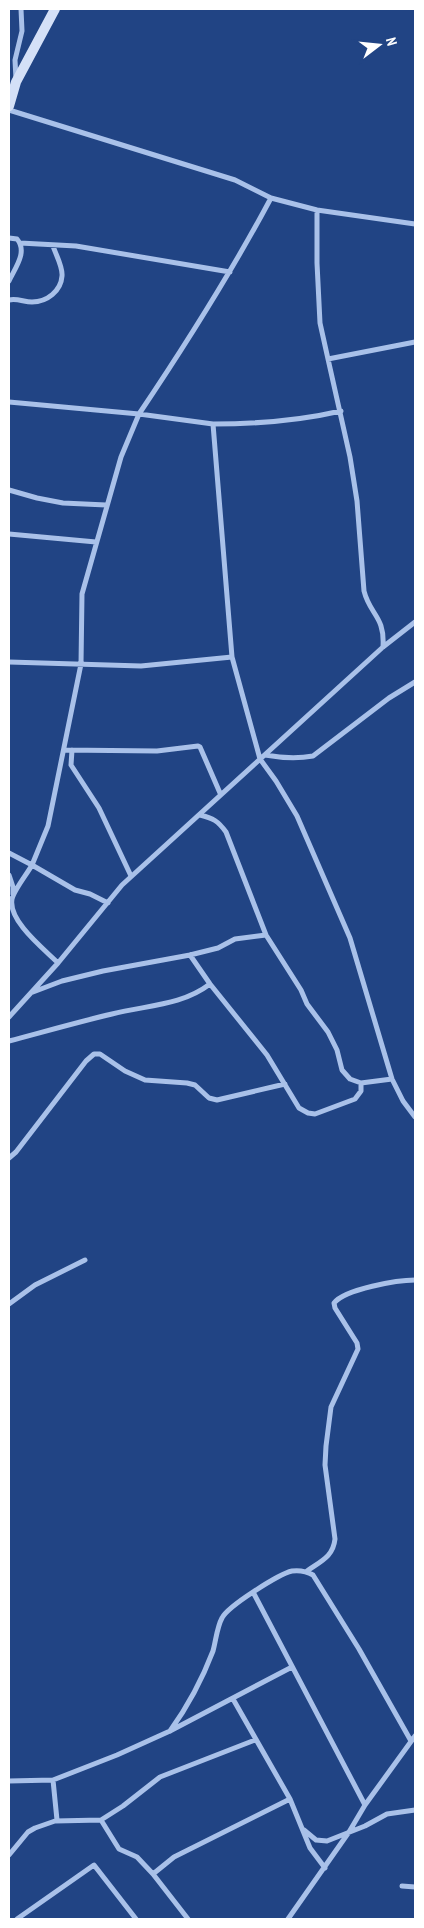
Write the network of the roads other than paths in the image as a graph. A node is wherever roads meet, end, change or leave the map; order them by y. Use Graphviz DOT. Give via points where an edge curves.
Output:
graph roads {
  1 [pos="21,9"];
  2 [pos="54,9"];
  3 [pos="12,88"];
  4 [pos="9,106"];
  5 [pos="9,110"];
  6 [pos="271,198"];
  7 [pos="317,210"];
  8 [pos="415,224"];
  9 [pos="9,238"];
  10 [pos="20,243"];
  11 [pos="53,246"];
  12 [pos="230,272"];
  13 [pos="9,281"];
  14 [pos="9,300"];
  15 [pos="415,342"];
  16 [pos="328,359"];
  17 [pos="9,402"];
  18 [pos="340,411"];
  19 [pos="139,414"];
  20 [pos="213,424"];
  21 [pos="9,490"];
  22 [pos="106,506"];
  23 [pos="9,534"];
  24 [pos="96,542"];
  25 [pos="415,622"];
  26 [pos="383,647"];
  27 [pos="232,657"];
  28 [pos="9,662"];
  29 [pos="81,664"];
  30 [pos="415,682"];
  31 [pos="64,750"];
  32 [pos="72,750"];
  33 [pos="265,755"];
  34 [pos="260,759"];
  35 [pos="220,793"];
  36 [pos="200,815"];
  37 [pos="9,854"];
  38 [pos="32,865"];
  39 [pos="9,875"];
  40 [pos="132,876"];
  41 [pos="11,899"];
  42 [pos="108,903"];
  43 [pos="266,935"];
  44 [pos="190,955"];
  45 [pos="58,963"];
  46 [pos="210,984"];
  47 [pos="30,993"];
  48 [pos="9,1017"];
  49 [pos="9,1041"];
  50 [pos="392,1079"];
  51 [pos="361,1083"];
  52 [pos="285,1084"];
  53 [pos="415,1117"];
  54 [pos="9,1158"];
  55 [pos="85,1260"];
  56 [pos="415,1280"];
  57 [pos="9,1304"];
  58 [pos="307,1571"];
  59 [pos="253,1592"];
  60 [pos="292,1667"];
  61 [pos="232,1699"];
  62 [pos="170,1731"];
  63 [pos="415,1736"];
  64 [pos="255,1740"];
  65 [pos="412,1741"];
  66 [pos="52,1780"];
  67 [pos="9,1781"];
  68 [pos="290,1799"];
  69 [pos="365,1805"];
  70 [pos="415,1810"];
  71 [pos="57,1820"];
  72 [pos="101,1820"];
  73 [pos="302,1828"];
  74 [pos="349,1832"];
  75 [pos="9,1856"];
  76 [pos="325,1868"];
  77 [pos="153,1874"];
  78 [pos="402,1886"];
  79 [pos="415,1887"];
  80 [pos="17,1919"];
  81 [pos="136,1919"];
  82 [pos="188,1919"];
  83 [pos="288,1919"];
  1 -- 3 [label="street" via="21,38"];
  2 -- 3 [label="street"];
  3 -- 4 [label="street"];
  5 -- 6 [label="street" via="235,180"];
  6 -- 7 [label="street"];
  6 -- 12 [label="street"];
  7 -- 8 [label="street"];
  7 -- 16 [label="street" via="320,323"];
  9 -- 10 [label="street"];
  10 -- 11 [label="street"];
  10 -- 13 [label="street" via="20,258"];
  11 -- 12 [label="street" via="76,246"];
  11 -- 14 [label="street" via="62,275 56,292 49,298 32,302"];
  12 -- 19 [label="street"];
  15 -- 16 [label="street"];
  16 -- 18 [label="street"];
  17 -- 19 [label="street"];
  18 -- 20 [label="street" via="312,418"];
  18 -- 26 [label="street" via="357,501 364,591 378,617 384,636"];
  19 -- 20 [label="street"];
  19 -- 22 [label="street"];
  20 -- 27 [label="street"];
  21 -- 22 [label="street" via="37,498"];
  22 -- 24 [label="street"];
  23 -- 24 [label="street"];
  24 -- 29 [label="street" via="82,594"];
  25 -- 26 [label="street"];
  26 -- 33 [label="street"];
  27 -- 29 [label="street" via="141,666"];
  27 -- 34 [label="street"];
  28 -- 29 [label="street"];
  29 -- 31 [label="street"];
  30 -- 33 [label="street" via="313,756 285,759"];
  31 -- 32 [label="street"];
  31 -- 38 [label="street" via="48,826"];
  32 -- 35 [label="street" via="157,751 198,746"];
  32 -- 40 [label="street" via="71,765 99,808"];
  33 -- 34 [label="street"];
  34 -- 35 [label="street"];
  34 -- 50 [label="street" via="297,816 350,938"];
  35 -- 36 [label="street"];
  36 -- 40 [label="street"];
  36 -- 43 [label="street" via="213,818 226,832"];
  37 -- 38 [label="street"];
  38 -- 41 [label="street"];
  38 -- 42 [label="street" via="75,890"];
  39 -- 41 [label="street" via="13,887"];
  40 -- 42 [label="street"];
  41 -- 45 [label="street" via="16,919"];
  42 -- 45 [label="street"];
  43 -- 44 [label="street" via="235,939 218,948"];
  43 -- 51 [label="street" via="307,1004 328,1032 342,1070 350,1079"];
  44 -- 46 [label="street"];
  44 -- 47 [label="street" via="103,971"];
  45 -- 47 [label="street"];
  46 -- 49 [label="street" via="189,998 176,1002 114,1013"];
  46 -- 52 [label="street" via="267,1054"];
  47 -- 48 [label="street"];
  50 -- 51 [label="street"];
  50 -- 53 [label="street"];
  51 -- 52 [label="street" via="356,1099 315,1114 299,1108"];
  52 -- 54 [label="street" via="217,1100 208,1098 187,1083 145,1080 100,1054 94,1054"];
  55 -- 57 [label="street" via="35,1284"];
  56 -- 58 [label="street" via="391,1281 348,1294 334,1303 358,1349 331,1407 327,1436 325,1465 334,1549"];
  58 -- 59 [label="street" via="289,1572"];
  58 -- 65 [label="street" via="318,1583"];
  59 -- 60 [label="street"];
  59 -- 62 [label="street" via="223,1617 197,1688"];
  60 -- 61 [label="street"];
  60 -- 69 [label="street"];
  61 -- 62 [label="street"];
  61 -- 64 [label="street"];
  62 -- 66 [label="street"];
  63 -- 65 [label="street"];
  64 -- 68 [label="street"];
  64 -- 72 [label="street" via="160,1777"];
  65 -- 69 [label="street"];
  66 -- 67 [label="street"];
  66 -- 71 [label="street"];
  68 -- 73 [label="street"];
  68 -- 77 [label="street" via="174,1857"];
  69 -- 74 [label="street"];
  70 -- 74 [label="street" via="387,1814"];
  71 -- 72 [label="street"];
  71 -- 75 [label="street" via="32,1830"];
  72 -- 77 [label="street" via="120,1849 138,1857"];
  73 -- 74 [label="street" via="320,1841"];
  73 -- 76 [label="street" via="310,1848"];
  74 -- 76 [label="street"];
  76 -- 83 [label="street"];
  77 -- 82 [label="street"];
  78 -- 79 [label="street"];
  80 -- 81 [label="street" via="94,1865"];
}
